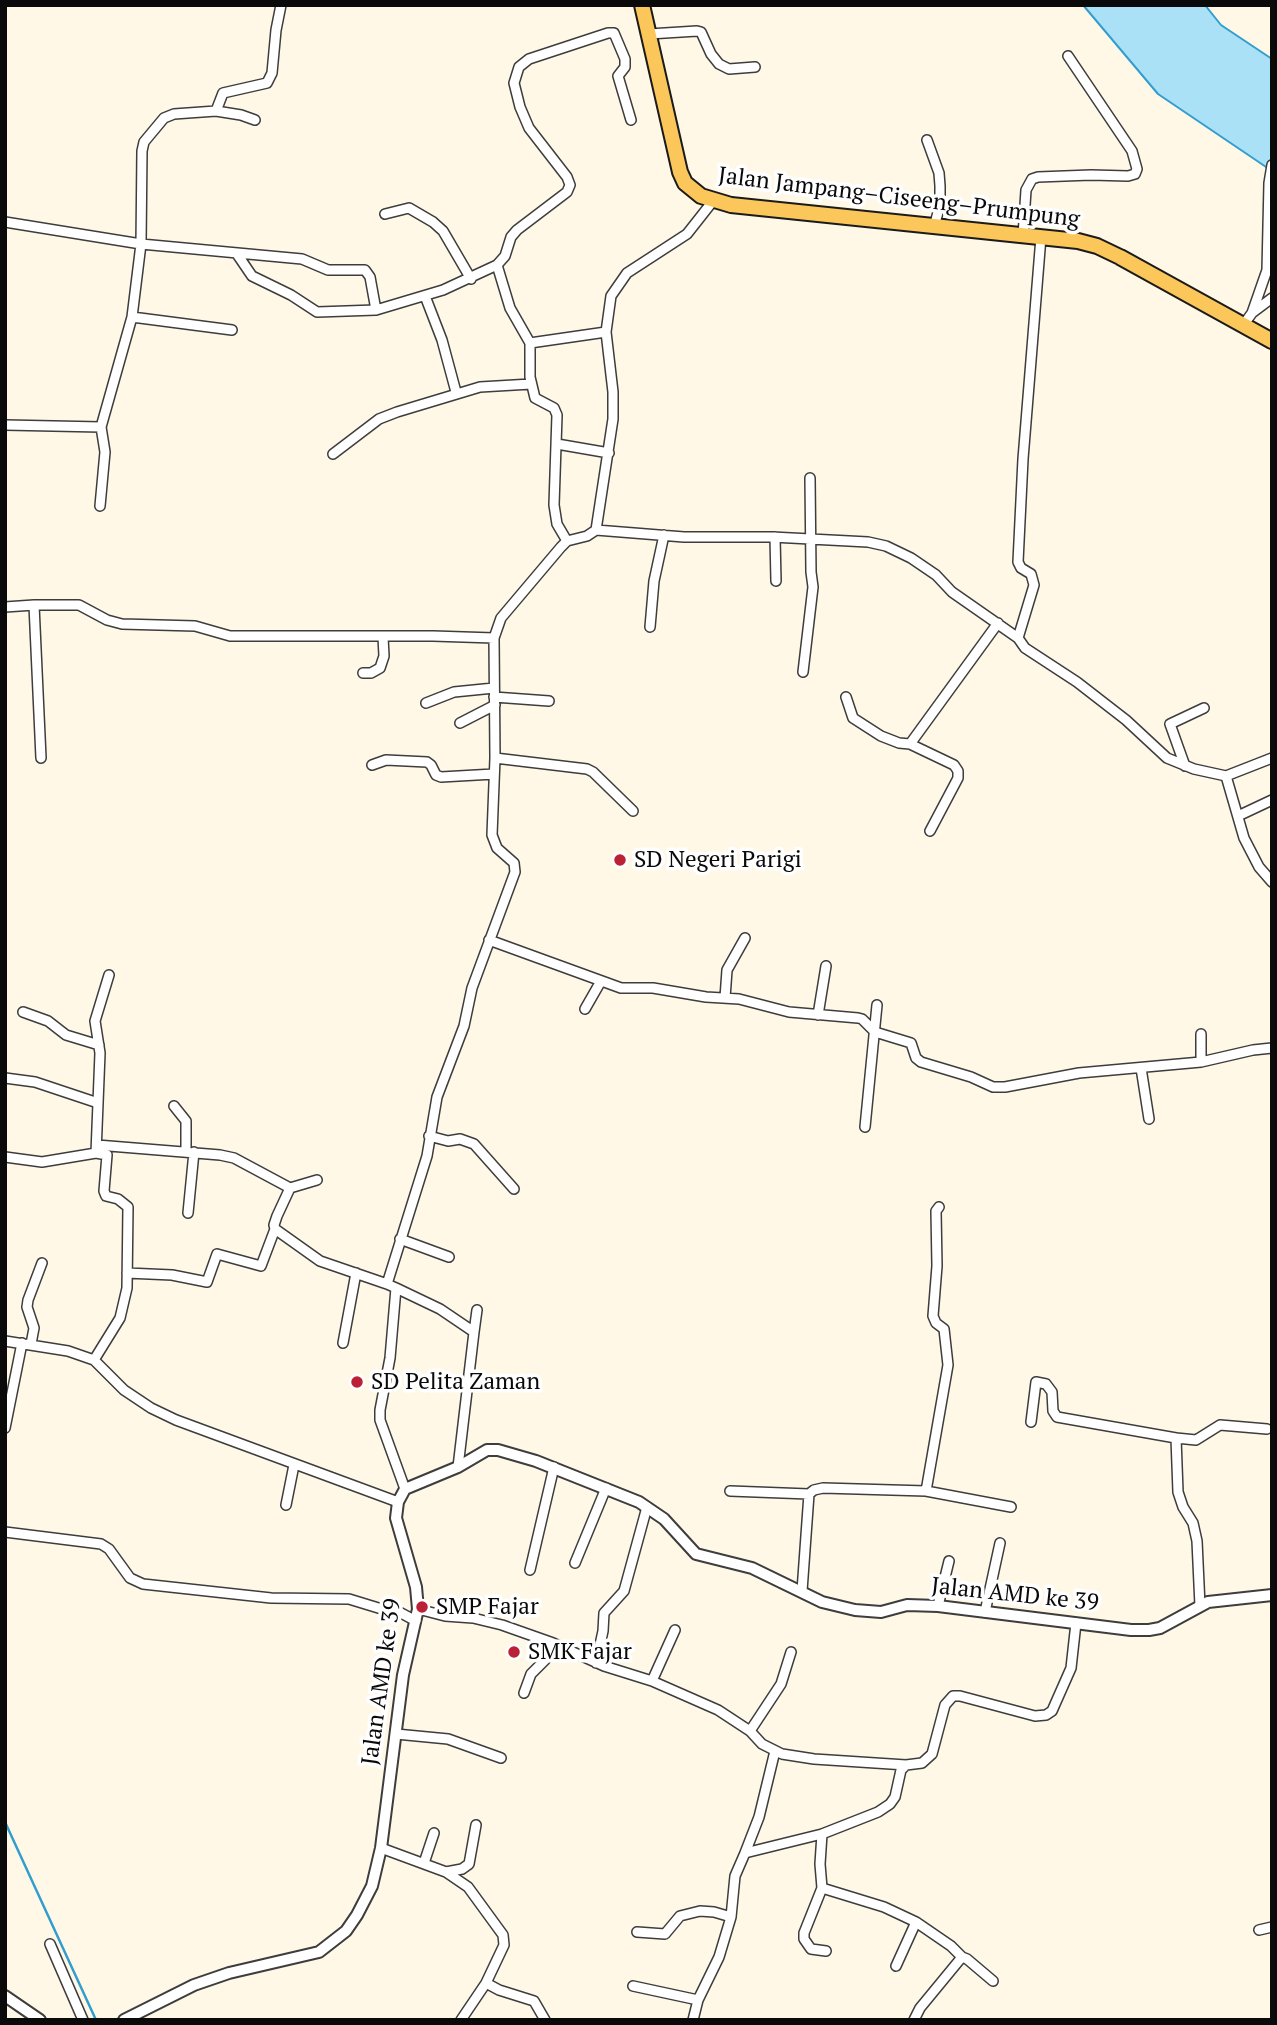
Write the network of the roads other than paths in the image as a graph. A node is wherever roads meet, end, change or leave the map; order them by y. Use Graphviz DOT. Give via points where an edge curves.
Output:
graph roads {
  1 [pos="281,5"];
  2 [pos="642,5"];
  3 [pos="649,34"];
  4 [pos="1069,56"];
  5 [pos="755,67"];
  6 [pos="216,111"];
  7 [pos="255,120"];
  8 [pos="631,120"];
  9 [pos="928,140"];
  10 [pos="1272,165"];
  11 [pos="713,201"];
  12 [pos="385,214"];
  13 [pos="5,222"];
  14 [pos="934,227"];
  15 [pos="1023,236"];
  16 [pos="1041,237"];
  17 [pos="141,244"];
  18 [pos="237,254"];
  19 [pos="497,265"];
  20 [pos="471,279"];
  21 [pos="425,296"];
  22 [pos="1272,298"];
  23 [pos="376,310"];
  24 [pos="132,317"];
  25 [pos="1248,319"];
  26 [pos="232,330"];
  27 [pos="606,332"];
  28 [pos="1272,341"];
  29 [pos="530,343"];
  30 [pos="531,384"];
  31 [pos="456,392"];
  32 [pos="5,425"];
  33 [pos="101,427"];
  34 [pos="557,444"];
  35 [pos="609,453"];
  36 [pos="333,454"];
  37 [pos="810,478"];
  38 [pos="100,506"];
  39 [pos="596,530"];
  40 [pos="664,535"];
  41 [pos="775,537"];
  42 [pos="812,538"];
  43 [pos="567,541"];
  44 [pos="776,581"];
  45 [pos="34,605"];
  46 [pos="5,607"];
  47 [pos="998,623"];
  48 [pos="650,627"];
  49 [pos="383,637"];
  50 [pos="494,638"];
  51 [pos="1018,638"];
  52 [pos="803,672"];
  53 [pos="363,673"];
  54 [pos="495,696"];
  55 [pos="846,697"];
  56 [pos="549,701"];
  57 [pos="426,703"];
  58 [pos="1204,708"];
  59 [pos="460,723"];
  60 [pos="910,744"];
  61 [pos="41,758"];
  62 [pos="495,758"];
  63 [pos="1272,758"];
  64 [pos="372,765"];
  65 [pos="1185,766"];
  66 [pos="494,774"];
  67 [pos="1226,776"];
  68 [pos="1272,800"];
  69 [pos="633,811"];
  70 [pos="1238,816"];
  71 [pos="930,831"];
  72 [pos="1272,882"];
  73 [pos="745,938"];
  74 [pos="489,940"];
  75 [pos="826,966"];
  76 [pos="109,975"];
  77 [pos="601,981"];
  78 [pos="725,998"];
  79 [pos="877,1005"];
  80 [pos="585,1009"];
  81 [pos="23,1012"];
  82 [pos="818,1014"];
  83 [pos="875,1032"];
  84 [pos="1200,1034"];
  85 [pos="99,1045"];
  86 [pos="1272,1048"];
  87 [pos="1201,1062"];
  88 [pos="1141,1069"];
  89 [pos="5,1078"];
  90 [pos="98,1103"];
  91 [pos="174,1106"];
  92 [pos="1149,1119"];
  93 [pos="865,1127"];
  94 [pos="429,1136"];
  95 [pos="96,1149"];
  96 [pos="190,1152"];
  97 [pos="5,1157"];
  98 [pos="317,1180"];
  99 [pos="290,1188"];
  100 [pos="514,1189"];
  101 [pos="939,1207"];
  102 [pos="188,1213"];
  103 [pos="275,1229"];
  104 [pos="400,1239"];
  105 [pos="449,1258"];
  106 [pos="42,1263"];
  107 [pos="127,1273"];
  108 [pos="356,1273"];
  109 [pos="392,1286"];
  110 [pos="477,1310"];
  111 [pos="474,1332"];
  112 [pos="5,1340"];
  113 [pos="343,1343"];
  114 [pos="27,1344"];
  115 [pos="94,1360"];
  116 [pos="1031,1422"];
  117 [pos="5,1428"];
  118 [pos="1267,1429"];
  119 [pos="1176,1438"];
  120 [pos="294,1465"];
  121 [pos="458,1467"];
  122 [pos="554,1467"];
  123 [pos="606,1488"];
  124 [pos="405,1489"];
  125 [pos="926,1490"];
  126 [pos="730,1491"];
  127 [pos="809,1494"];
  128 [pos="398,1502"];
  129 [pos="286,1505"];
  130 [pos="647,1507"];
  131 [pos="1011,1507"];
  132 [pos="5,1532"];
  133 [pos="1000,1543"];
  134 [pos="949,1561"];
  135 [pos="575,1563"];
  136 [pos="530,1570"];
  137 [pos="802,1591"];
  138 [pos="1272,1595"];
  139 [pos="938,1606"];
  140 [pos="1200,1606"];
  141 [pos="418,1609"];
  142 [pos="985,1612"];
  143 [pos="416,1621"];
  144 [pos="1076,1623"];
  145 [pos="676,1630"];
  146 [pos="552,1643"];
  147 [pos="791,1652"];
  148 [pos="596,1663"];
  149 [pos="652,1681"];
  150 [pos="524,1693"];
  151 [pos="750,1731"];
  152 [pos="396,1734"];
  153 [pos="775,1751"];
  154 [pos="501,1758"];
  155 [pos="905,1765"];
  156 [pos="476,1825"];
  157 [pos="434,1833"];
  158 [pos="822,1834"];
  159 [pos="381,1848"];
  160 [pos="746,1853"];
  161 [pos="424,1863"];
  162 [pos="446,1872"];
  163 [pos="822,1888"];
  164 [pos="731,1917"];
  165 [pos="916,1922"];
  166 [pos="1272,1927"];
  167 [pos="1259,1930"];
  168 [pos="637,1931"];
  169 [pos="50,1944"];
  170 [pos="826,1951"];
  171 [pos="962,1957"];
  172 [pos="896,1966"];
  173 [pos="993,1981"];
  174 [pos="486,1983"];
  175 [pos="633,1986"];
  176 [pos="5,1996"];
  177 [pos="698,2000"];
  178 [pos="40,2020"];
  179 [pos="83,2020"];
  180 [pos="124,2020"];
  181 [pos="461,2020"];
  182 [pos="545,2020"];
  183 [pos="693,2020"];
  184 [pos="914,2020"];
  1 -- 6 [label="street" via="267,83 223,93"];
  2 -- 3 [label="main road, Jalan Jampang–Ciseeng–Prumpung"];
  3 -- 5 [label="street" via="701,32 719,64 729,69"];
  3 -- 11 [label="main road, Jalan Jampang–Ciseeng–Prumpung" via="680,172 693,191"];
  4 -- 15 [label="street" via="1132,151 1137,169 1128,177 1032,179 1026,190"];
  6 -- 7 [label="street"];
  6 -- 17 [label="street" via="168,116 144,142"];
  8 -- 19 [label="street" via="618,76 625,59 614,33 529,59 519,67 514,83 529,128 570,185 517,230"];
  9 -- 14 [label="street" via="940,186"];
  10 -- 25 [label="street" via="1266,270"];
  11 -- 14 [label="main road, Jalan Jampang–Ciseeng–Prumpung"];
  11 -- 27 [label="street" via="687,234 621,280 609,300"];
  12 -- 20 [label="street" via="409,208 433,222"];
  13 -- 17 [label="street"];
  14 -- 15 [label="main road, Jalan Jampang–Ciseeng–Prumpung"];
  15 -- 16 [label="main road, Jalan Jampang–Ciseeng–Prumpung"];
  16 -- 25 [label="main road, Jalan Jampang–Ciseeng–Prumpung" via="1097,246"];
  16 -- 51 [label="street" via="1018,562 1034,582"];
  17 -- 18 [label="street"];
  17 -- 24 [label="street"];
  18 -- 23 [label="street" via="252,276 317,312"];
  18 -- 23 [label="street" via="305,259 328,270 365,270"];
  19 -- 20 [label="street"];
  19 -- 29 [label="street" via="510,308"];
  20 -- 21 [label="street"];
  21 -- 23 [label="street"];
  21 -- 31 [label="street"];
  22 -- 25 [label="street"];
  24 -- 26 [label="street"];
  24 -- 33 [label="street"];
  25 -- 28 [label="main road, Jalan Jampang–Ciseeng–Prumpung"];
  27 -- 29 [label="street"];
  27 -- 35 [label="street" via="614,407"];
  29 -- 30 [label="street"];
  30 -- 31 [label="street"];
  30 -- 34 [label="street" via="535,397 556,411"];
  31 -- 36 [label="street" via="379,419"];
  32 -- 33 [label="street"];
  33 -- 38 [label="street" via="105,452"];
  34 -- 35 [label="street"];
  34 -- 43 [label="street" via="554,505 557,524"];
  35 -- 39 [label="street"];
  37 -- 42 [label="street"];
  39 -- 40 [label="street"];
  39 -- 43 [label="street"];
  40 -- 41 [label="street"];
  40 -- 48 [label="street"];
  41 -- 42 [label="street"];
  41 -- 44 [label="street"];
  42 -- 47 [label="street" via="886,546 925,567"];
  42 -- 52 [label="street" via="813,593"];
  43 -- 50 [label="street" via="501,618"];
  45 -- 46 [label="street"];
  45 -- 49 [label="street" via="79,606 122,624 195,626 230,636"];
  45 -- 61 [label="street"];
  47 -- 51 [label="street"];
  47 -- 60 [label="street"];
  49 -- 50 [label="street"];
  49 -- 53 [label="street" via="380,668"];
  50 -- 54 [label="street"];
  51 -- 65 [label="street" via="1025,648 1126,720 1167,758"];
  54 -- 56 [label="street"];
  54 -- 57 [label="street" via="454,692"];
  54 -- 59 [label="street"];
  54 -- 62 [label="street"];
  55 -- 60 [label="street" via="853,718 881,736"];
  58 -- 65 [label="street" via="1169,725"];
  60 -- 71 [label="street" via="958,771"];
  62 -- 66 [label="street"];
  62 -- 69 [label="street" via="587,769"];
  63 -- 67 [label="street"];
  64 -- 66 [label="street" via="386,760 427,762 441,777"];
  65 -- 67 [label="street"];
  66 -- 74 [label="street" via="492,835 497,848 514,863 515,872"];
  67 -- 70 [label="street"];
  68 -- 70 [label="street"];
  70 -- 72 [label="street" via="1249,848"];
  73 -- 78 [label="street" via="727,970"];
  74 -- 77 [label="street"];
  74 -- 94 [label="street" via="437,1097"];
  75 -- 82 [label="street"];
  76 -- 85 [label="street" via="96,1013"];
  77 -- 78 [label="street" via="626,989"];
  77 -- 80 [label="street"];
  78 -- 82 [label="street"];
  79 -- 83 [label="street"];
  81 -- 85 [label="street" via="48,1021 66,1035"];
  82 -- 83 [label="street" via="858,1018"];
  83 -- 88 [label="street" via="911,1043 921,1062 993,1087 1079,1073"];
  83 -- 93 [label="street"];
  84 -- 87 [label="street"];
  85 -- 90 [label="street"];
  86 -- 87 [label="street"];
  87 -- 88 [label="street"];
  88 -- 92 [label="street"];
  89 -- 90 [label="street" via="35,1082"];
  90 -- 95 [label="street"];
  91 -- 96 [label="street" via="186,1121"];
  94 -- 100 [label="street" via="474,1144"];
  94 -- 104 [label="street"];
  95 -- 96 [label="street"];
  95 -- 97 [label="street" via="42,1162"];
  95 -- 107 [label="street" via="107,1155 106,1196 128,1207"];
  96 -- 99 [label="street" via="234,1158"];
  96 -- 102 [label="street"];
  98 -- 99 [label="street"];
  99 -- 103 [label="street" via="276,1216"];
  101 -- 125 [label="street" via="933,1316 944,1329 948,1365"];
  103 -- 107 [label="street" via="261,1266 216,1254 207,1283 172,1275"];
  103 -- 108 [label="street" via="312,1256"];
  104 -- 105 [label="street"];
  104 -- 109 [label="street"];
  106 -- 114 [label="street" via="28,1300 34,1328"];
  107 -- 115 [label="street" via="120,1318"];
  108 -- 109 [label="street"];
  108 -- 113 [label="street"];
  109 -- 111 [label="street"];
  109 -- 124 [label="street" via="390,1358 380,1420"];
  110 -- 111 [label="street"];
  111 -- 121 [label="street"];
  112 -- 114 [label="street"];
  114 -- 115 [label="street"];
  114 -- 117 [label="street"];
  115 -- 120 [label="street" via="124,1390 151,1408"];
  116 -- 119 [label="street" via="1035,1382 1046,1384 1052,1392 1057,1417"];
  118 -- 119 [label="street" via="1220,1425 1196,1440"];
  119 -- 140 [label="street" via="1178,1492 1198,1541"];
  120 -- 128 [label="street"];
  120 -- 129 [label="street"];
  121 -- 122 [label="street, Jalan AMD ke 39" via="492,1450"];
  121 -- 124 [label="street, Jalan AMD ke 39"];
  122 -- 123 [label="street, Jalan AMD ke 39"];
  122 -- 136 [label="street"];
  123 -- 130 [label="street, Jalan AMD ke 39"];
  123 -- 135 [label="street"];
  124 -- 128 [label="street"];
  125 -- 127 [label="street" via="822,1488"];
  125 -- 131 [label="street"];
  126 -- 127 [label="street"];
  127 -- 137 [label="street"];
  128 -- 141 [label="street, Jalan AMD ke 39" via="396,1518"];
  130 -- 137 [label="street, Jalan AMD ke 39" via="696,1554 752,1568"];
  130 -- 148 [label="street" via="624,1591 604,1613"];
  132 -- 143 [label="street" via="101,1544 110,1549 130,1578 143,1584 271,1598 349,1599"];
  133 -- 142 [label="street"];
  134 -- 139 [label="street"];
  137 -- 139 [label="street, Jalan AMD ke 39" via="833,1606 863,1611"];
  138 -- 140 [label="street, Jalan AMD ke 39" via="1220,1599"];
  139 -- 142 [label="street, Jalan AMD ke 39"];
  140 -- 144 [label="street, Jalan AMD ke 39" via="1149,1630"];
  141 -- 143 [label="street, Jalan AMD ke 39"];
  141 -- 146 [label="street" via="473,1618"];
  142 -- 144 [label="street, Jalan AMD ke 39"];
  143 -- 152 [label="street, Jalan AMD ke 39"];
  144 -- 155 [label="street" via="1071,1668 1052,1712 1035,1716 953,1696 945,1705 932,1754 922,1763"];
  145 -- 149 [label="street"];
  146 -- 148 [label="street"];
  146 -- 150 [label="street"];
  147 -- 151 [label="street" via="781,1684"];
  148 -- 149 [label="street"];
  149 -- 151 [label="street" via="718,1710"];
  151 -- 153 [label="street"];
  152 -- 154 [label="street" via="448,1739"];
  152 -- 159 [label="street, Jalan AMD ke 39"];
  153 -- 155 [label="street" via="814,1759"];
  153 -- 160 [label="street"];
  155 -- 158 [label="street" via="890,1804"];
  156 -- 162 [label="street" via="469,1864"];
  157 -- 161 [label="street"];
  158 -- 160 [label="street"];
  158 -- 163 [label="street"];
  159 -- 161 [label="street"];
  159 -- 180 [label="street, Jalan AMD ke 39" via="367,1896 346,1931 333,1942 310,1955 257,1965 194,1985"];
  160 -- 164 [label="street" via="735,1877"];
  161 -- 162 [label="street"];
  162 -- 174 [label="street" via="468,1887 503,1935 504,1945"];
  163 -- 165 [label="street"];
  163 -- 170 [label="street" via="804,1939 811,1949"];
  164 -- 168 [label="street" via="700,1911 680,1916 665,1934"];
  164 -- 177 [label="street" via="719,1957"];
  165 -- 171 [label="street"];
  165 -- 172 [label="street"];
  166 -- 167 [label="street"];
  169 -- 179 [label="street"];
  171 -- 173 [label="street"];
  171 -- 184 [label="street"];
  174 -- 181 [label="street"];
  174 -- 182 [label="street" via="534,2001"];
  175 -- 177 [label="street"];
  176 -- 178 [label="street"];
  177 -- 183 [label="street"];
}
